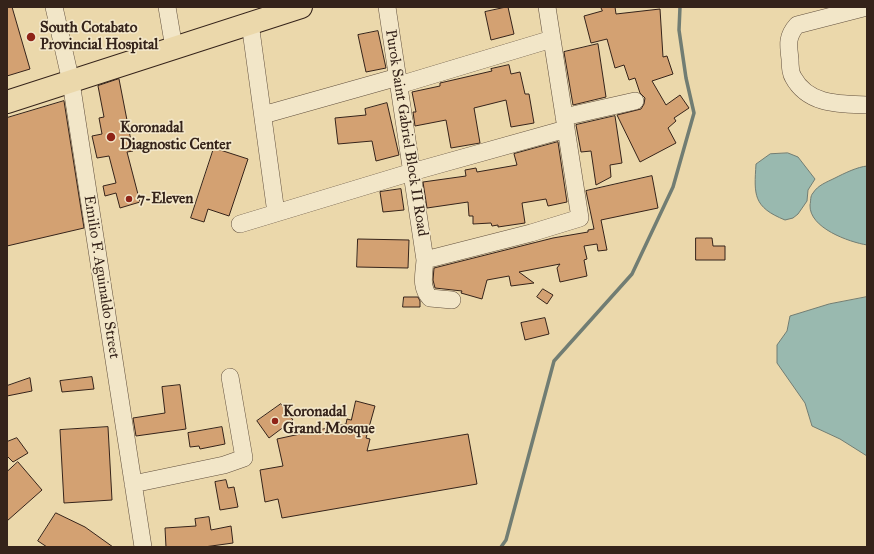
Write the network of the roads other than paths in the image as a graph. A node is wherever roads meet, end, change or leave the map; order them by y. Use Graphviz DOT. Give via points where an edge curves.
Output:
graph roads {
  1 [pos="54,7"];
  2 [pos="167,7"];
  3 [pos="301,7"];
  4 [pos="387,7"];
  5 [pos="547,7"];
  6 [pos="867,7"];
  7 [pos="250,23"];
  8 [pos="552,39"];
  9 [pos="174,48"];
  10 [pos="398,81"];
  11 [pos="70,82"];
  12 [pos="635,101"];
  13 [pos="7,102"];
  14 [pos="867,105"];
  15 [pos="263,115"];
  16 [pos="565,123"];
  17 [pos="412,172"];
  18 [pos="276,213"];
  19 [pos="240,224"];
  20 [pos="425,260"];
  21 [pos="452,300"];
  22 [pos="230,377"];
  23 [pos="133,484"];
  24 [pos="143,547"];
  1 -- 11 [label="street, Emilio F. Aguinaldo Street"];
  2 -- 9 [label="street"];
  3 -- 7 [label="main road"];
  4 -- 10 [label="street, Purok Saint Gabriel Block II Road"];
  5 -- 8 [label="street"];
  6 -- 14 [label="street" via="797,25 787,42 792,76 813,98 843,104"];
  7 -- 9 [label="main road"];
  7 -- 15 [label="street"];
  8 -- 10 [label="street"];
  8 -- 16 [label="street"];
  9 -- 11 [label="main road"];
  10 -- 15 [label="street"];
  10 -- 17 [label="street, Purok Saint Gabriel Block II Road"];
  11 -- 13 [label="main road"];
  11 -- 23 [label="street, Emilio F. Aguinaldo Street"];
  12 -- 16 [label="street"];
  15 -- 18 [label="street"];
  16 -- 17 [label="street"];
  16 -- 20 [label="street" via="580,218"];
  17 -- 18 [label="street"];
  17 -- 20 [label="street, Purok Saint Gabriel Block II Road"];
  18 -- 19 [label="street"];
  20 -- 21 [label="street, Purok Saint Gabriel Block II Road" via="425,292 430,298"];
  22 -- 23 [label="street" via="244,458 224,465"];
  23 -- 24 [label="street, Emilio F. Aguinaldo Street"];
}
